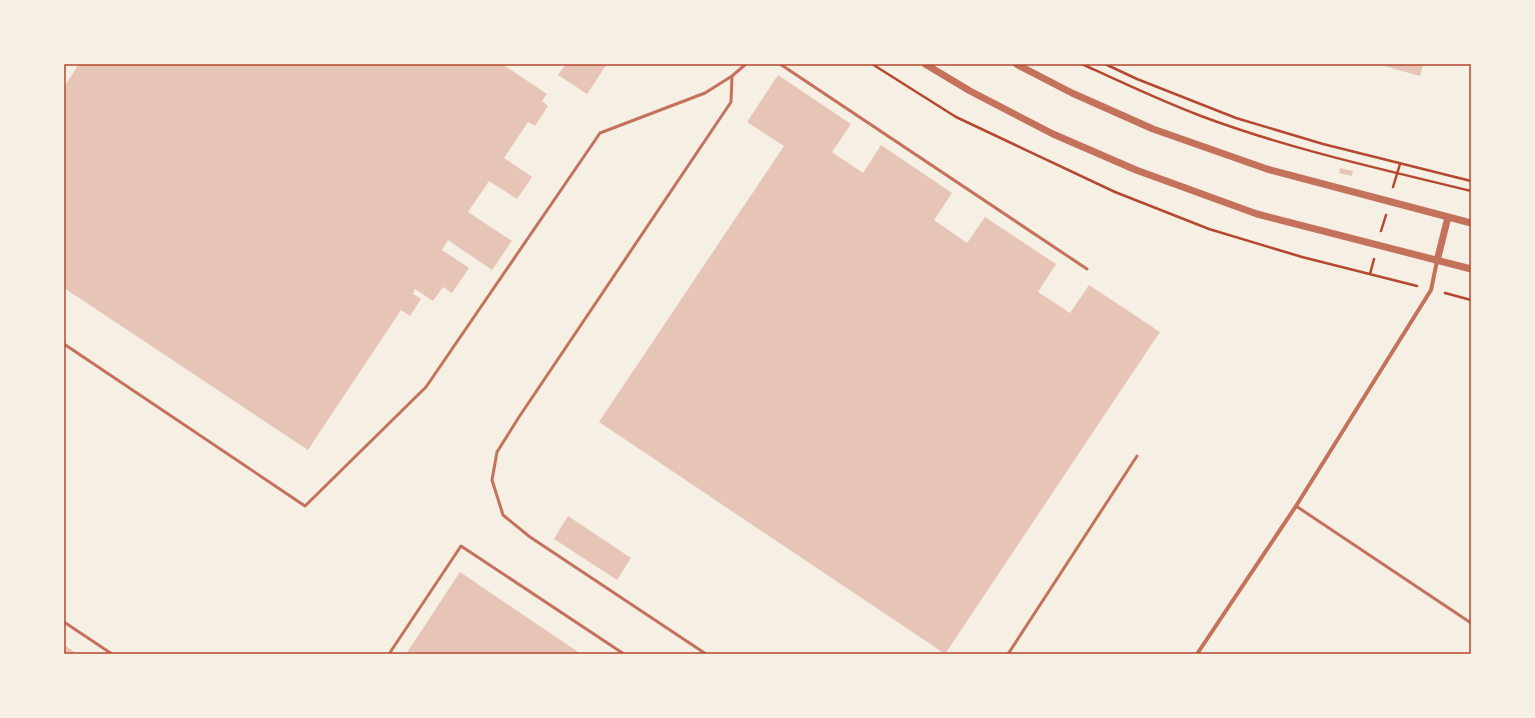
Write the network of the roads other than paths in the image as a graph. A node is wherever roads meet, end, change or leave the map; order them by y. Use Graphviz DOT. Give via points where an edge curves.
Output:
graph roads {
  1 [pos="746,64"];
  2 [pos="780,64"];
  3 [pos="925,64"];
  4 [pos="1016,64"];
  5 [pos="732,76"];
  6 [pos="1448,217"];
  7 [pos="1471,223"];
  8 [pos="1437,261"];
  9 [pos="1087,269"];
  10 [pos="1471,269"];
  11 [pos="64,344"];
  12 [pos="1137,456"];
  13 [pos="1296,506"];
  14 [pos="64,622"];
  15 [pos="1471,623"];
  16 [pos="112,654"];
  17 [pos="389,654"];
  18 [pos="624,654"];
  19 [pos="706,654"];
  20 [pos="1008,654"];
  21 [pos="1196,654"];
  1 -- 5 [label="lane"];
  2 -- 9 [label="lane"];
  3 -- 8 [label="street" via="970,91 1053,134 1136,170 1257,214"];
  4 -- 6 [label="street" via="1072,93 1153,128 1267,169"];
  5 -- 11 [label="lane" via="705,93 600,133 426,386 305,506"];
  5 -- 19 [label="lane" via="731,102 515,423 497,452 492,480 503,515 530,537"];
  6 -- 7 [label="street"];
  6 -- 8 [label="street"];
  8 -- 10 [label="street"];
  8 -- 13 [label="street" via="1431,290"];
  12 -- 20 [label="lane"];
  13 -- 15 [label="lane"];
  13 -- 21 [label="street"];
  14 -- 16 [label="lane"];
  17 -- 18 [label="lane" via="461,546"];
}
